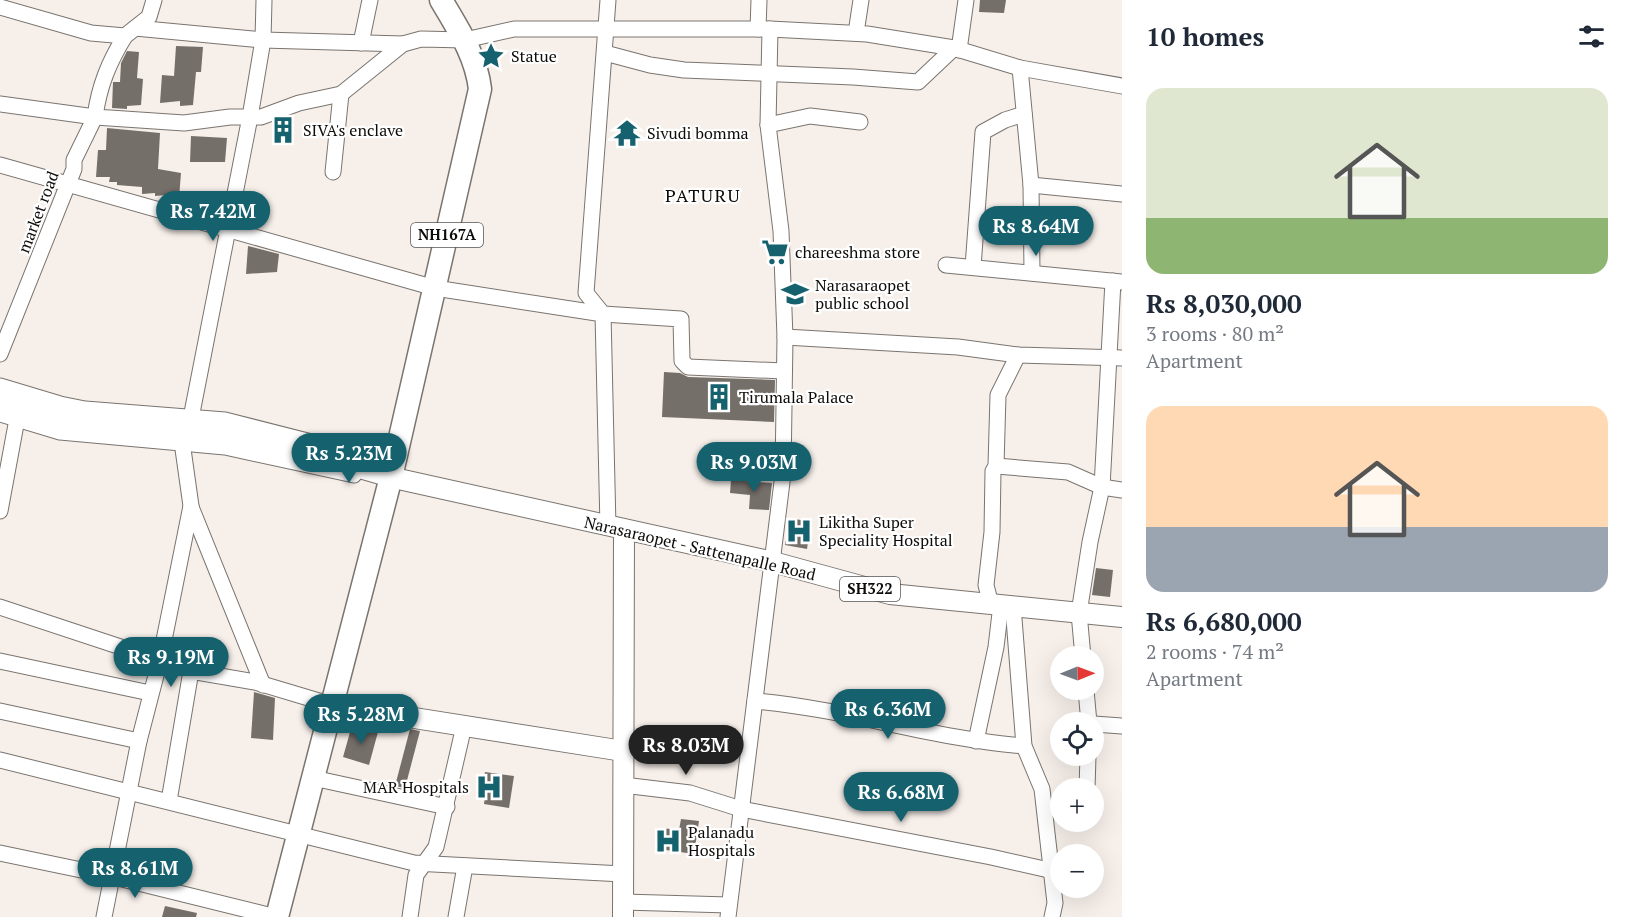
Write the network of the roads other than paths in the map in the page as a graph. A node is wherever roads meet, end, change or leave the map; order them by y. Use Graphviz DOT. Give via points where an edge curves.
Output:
graph roads {
  1 [pos="2,0"];
  2 [pos="154,0"];
  3 [pos="264,0"];
  4 [pos="370,0"];
  5 [pos="441,0"];
  6 [pos="608,0"];
  7 [pos="759,0"];
  8 [pos="861,0"];
  9 [pos="966,0"];
  10 [pos="0,6"];
  11 [pos="607,29"];
  12 [pos="764,29"];
  13 [pos="130,32"];
  14 [pos="856,33"];
  15 [pos="263,40"];
  16 [pos="465,40"];
  17 [pos="361,43"];
  18 [pos="403,44"];
  19 [pos="956,49"];
  20 [pos="605,53"];
  21 [pos="1020,68"];
  22 [pos="767,74"];
  23 [pos="1122,86"];
  24 [pos="341,94"];
  25 [pos="0,104"];
  26 [pos="1024,114"];
  27 [pos="95,117"];
  28 [pos="250,117"];
  29 [pos="860,122"];
  30 [pos="768,125"];
  31 [pos="0,165"];
  32 [pos="333,172"];
  33 [pos="68,184"];
  34 [pos="1031,185"];
  35 [pos="1122,194"];
  36 [pos="229,230"];
  37 [pos="946,265"];
  38 [pos="973,267"];
  39 [pos="1032,273"];
  40 [pos="1118,282"];
  41 [pos="435,288"];
  42 [pos="603,314"];
  43 [pos="4,336"];
  44 [pos="785,338"];
  45 [pos="0,354"];
  46 [pos="1018,355"];
  47 [pos="1116,357"];
  48 [pos="784,371"];
  49 [pos="0,386"];
  50 [pos="0,400"];
  51 [pos="0,414"];
  52 [pos="191,418"];
  53 [pos="17,419"];
  54 [pos="1106,421"];
  55 [pos="1122,422"];
  56 [pos="182,442"];
  57 [pos="996,466"];
  58 [pos="391,474"];
  59 [pos="1102,487"];
  60 [pos="1122,490"];
  61 [pos="191,506"];
  62 [pos="0,510"];
  63 [pos="616,529"];
  64 [pos="773,562"];
  65 [pos="1002,605"];
  66 [pos="0,607"];
  67 [pos="1079,613"];
  68 [pos="1122,617"];
  69 [pos="1082,646"];
  70 [pos="0,660"];
  71 [pos="160,660"];
  72 [pos="262,685"];
  73 [pos="150,693"];
  74 [pos="755,701"];
  75 [pos="332,705"];
  76 [pos="0,711"];
  77 [pos="1104,725"];
  78 [pos="464,726"];
  79 [pos="1122,726"];
  80 [pos="139,741"];
  81 [pos="976,741"];
  82 [pos="1024,746"];
  83 [pos="623,751"];
  84 [pos="0,760"];
  85 [pos="313,778"];
  86 [pos="623,785"];
  87 [pos="129,790"];
  88 [pos="169,801"];
  89 [pos="447,807"];
  90 [pos="741,809"];
  91 [pos="298,836"];
  92 [pos="1050,849"];
  93 [pos="0,853"];
  94 [pos="426,863"];
  95 [pos="465,866"];
  96 [pos="1050,870"];
  97 [pos="623,874"];
  98 [pos="110,876"];
  99 [pos="1055,898"];
  100 [pos="622,910"];
  101 [pos="728,911"];
  102 [pos="104,917"];
  103 [pos="277,917"];
  104 [pos="410,917"];
  105 [pos="456,917"];
  106 [pos="1052,917"];
  1 -- 10 [label="street"];
  2 -- 13 [label="street, market road" via="149,17"];
  3 -- 15 [label="street"];
  4 -- 17 [label="street"];
  5 -- 16 [label="highway, NH167A"];
  6 -- 11 [label="street"];
  7 -- 12 [label="street"];
  8 -- 14 [label="street"];
  9 -- 19 [label="street"];
  10 -- 13 [label="street" via="91,33"];
  11 -- 12 [label="street"];
  11 -- 16 [label="street" via="514,29"];
  11 -- 20 [label="street"];
  12 -- 14 [label="street"];
  12 -- 22 [label="street"];
  13 -- 15 [label="street"];
  13 -- 27 [label="street, market road" via="108,63"];
  14 -- 19 [label="street"];
  15 -- 17 [label="street"];
  15 -- 28 [label="street"];
  16 -- 18 [label="street" via="421,39"];
  16 -- 41 [label="highway, NH167A" via="477,66 480,89"];
  17 -- 18 [label="street"];
  18 -- 24 [label="street"];
  19 -- 21 [label="street"];
  19 -- 22 [label="street" via="918,82"];
  20 -- 22 [label="street" via="684,70"];
  20 -- 42 [label="street" via="585,282 586,293"];
  21 -- 23 [label="street"];
  21 -- 26 [label="street"];
  22 -- 30 [label="street"];
  24 -- 28 [label="street"];
  24 -- 32 [label="street"];
  25 -- 27 [label="street"];
  26 -- 34 [label="street"];
  26 -- 38 [label="street" via="983,132"];
  27 -- 28 [label="street" via="184,123"];
  27 -- 33 [label="street, market road" via="74,160"];
  28 -- 36 [label="street"];
  29 -- 30 [label="street" via="810,116"];
  30 -- 44 [label="street" via="781,231"];
  31 -- 33 [label="street"];
  33 -- 36 [label="street"];
  33 -- 43 [label="street, market road"];
  34 -- 35 [label="street"];
  34 -- 39 [label="street"];
  36 -- 41 [label="street"];
  36 -- 52 [label="street"];
  37 -- 38 [label="street"];
  38 -- 39 [label="street"];
  39 -- 40 [label="street"];
  40 -- 47 [label="street"];
  41 -- 42 [label="street"];
  41 -- 58 [label="highway, NH167A"];
  42 -- 48 [label="street" via="681,319 682,361 688,367"];
  42 -- 63 [label="street"];
  43 -- 45 [label="street, market road"];
  44 -- 46 [label="street" via="958,347"];
  44 -- 48 [label="street"];
  46 -- 47 [label="street"];
  46 -- 57 [label="street" via="998,395"];
  47 -- 54 [label="street"];
  48 -- 64 [label="street" via="783,474"];
  49 -- 52 [label="street" via="60,405"];
  50 -- 58 [label="main road, Narasaraopet - Sattenapalle Road" via="72,421 229,436"];
  51 -- 53 [label="street"];
  52 -- 58 [label="street" via="225,420"];
  53 -- 56 [label="street" via="60,432"];
  53 -- 62 [label="street"];
  54 -- 55 [label="street"];
  54 -- 59 [label="street"];
  56 -- 58 [label="street"];
  56 -- 61 [label="street"];
  57 -- 59 [label="street" via="1068,472"];
  57 -- 65 [label="street" via="986,585"];
  58 -- 63 [label="main road, Narasaraopet - Sattenapalle Road / SH322"];
  58 -- 75 [label="highway, NH167A"];
  59 -- 60 [label="street"];
  59 -- 67 [label="street"];
  61 -- 71 [label="street"];
  61 -- 72 [label="street"];
  63 -- 64 [label="main road, Narasaraopet - Sattenapalle Road / SH322"];
  63 -- 83 [label="main road"];
  64 -- 65 [label="main road, Narasaraopet - Sattenapalle Road / SH322" via="890,594"];
  64 -- 74 [label="street"];
  65 -- 67 [label="main road, Narasaraopet - Sattenapalle Road / SH322"];
  65 -- 81 [label="street"];
  65 -- 82 [label="street"];
  66 -- 71 [label="street"];
  67 -- 68 [label="main road, Narasaraopet - Sattenapalle Road / SH322"];
  67 -- 69 [label="street"];
  70 -- 73 [label="street"];
  71 -- 73 [label="street"];
  72 -- 75 [label="street"];
  72 -- 88 [label="street" via="191,671"];
  73 -- 80 [label="street"];
  74 -- 81 [label="street" via="823,708"];
  74 -- 90 [label="street"];
  75 -- 78 [label="main road"];
  75 -- 85 [label="highway, NH167A"];
  76 -- 80 [label="street"];
  77 -- 79 [label="street"];
  78 -- 83 [label="main road"];
  78 -- 89 [label="street"];
  80 -- 87 [label="street"];
  81 -- 82 [label="street"];
  82 -- 92 [label="street" via="1042,789"];
  83 -- 86 [label="main road"];
  84 -- 87 [label="street"];
  85 -- 89 [label="street"];
  85 -- 91 [label="highway, NH167A"];
  86 -- 90 [label="street" via="690,793"];
  86 -- 97 [label="main road"];
  87 -- 88 [label="street"];
  87 -- 98 [label="street"];
  88 -- 91 [label="street"];
  89 -- 94 [label="street" via="436,847"];
  90 -- 96 [label="street"];
  90 -- 101 [label="street"];
  91 -- 94 [label="street" via="414,864"];
  91 -- 103 [label="highway, NH167A"];
  93 -- 98 [label="street"];
  94 -- 95 [label="street"];
  94 -- 104 [label="street" via="416,875"];
  95 -- 97 [label="street"];
  95 -- 105 [label="street"];
  97 -- 100 [label="main road"];
  98 -- 102 [label="street"];
  98 -- 103 [label="street"];
  99 -- 106 [label="street"];
  100 -- 101 [label="street"];
}
